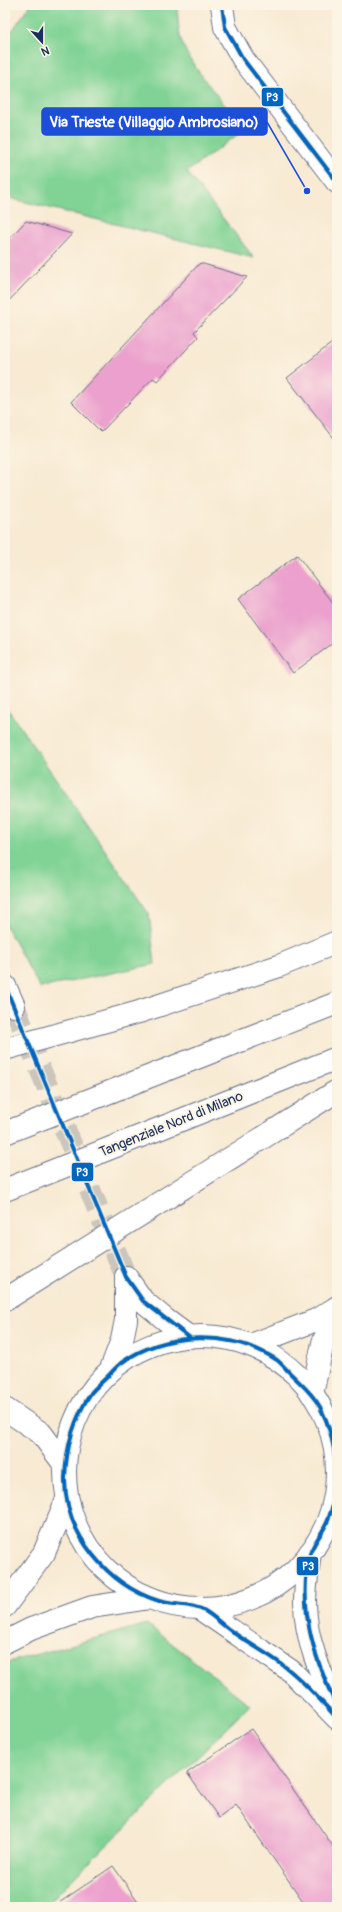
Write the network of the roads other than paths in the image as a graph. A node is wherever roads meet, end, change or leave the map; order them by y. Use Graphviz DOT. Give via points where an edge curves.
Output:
graph roads {
  1 [pos="222,5"];
  2 [pos="337,182"];
  3 [pos="337,942"];
  4 [pos="5,986"];
  5 [pos="337,1003"];
  6 [pos="14,1006"];
  7 [pos="5,1049"];
  8 [pos="337,1058"];
  9 [pos="337,1091"];
  10 [pos="5,1133"];
  11 [pos="5,1190"];
  12 [pos="5,1300"];
  13 [pos="337,1308"];
  14 [pos="189,1337"];
  15 [pos="251,1345"];
  16 [pos="111,1369"];
  17 [pos="312,1394"];
  18 [pos="5,1409"];
  19 [pos="64,1464"];
  20 [pos="67,1499"];
  21 [pos="310,1553"];
  22 [pos="150,1598"];
  23 [pos="5,1606"];
  24 [pos="199,1608"];
  25 [pos="5,1642"];
  26 [pos="337,1708"];
  27 [pos="337,1718"];
  1 -- 2 [label="main road" via="226,27 243,59"];
  3 -- 7 [label="main road" via="279,966 139,1012"];
  4 -- 6 [label="main road"];
  5 -- 10 [label="main road"];
  8 -- 11 [label="main road, Tangenziale Nord di Milano"];
  9 -- 12 [label="main road"];
  13 -- 15 [label="main road" via="316,1320"];
  13 -- 17 [label="main road" via="328,1326 318,1359"];
  14 -- 15 [label="main road" via="209,1336"];
  14 -- 16 [label="main road" via="167,1340 151,1346"];
  14 -- 16 [label="main road" via="143,1301 126,1277 126,1320 122,1340"];
  15 -- 17 [label="main road" via="292,1371"];
  16 -- 19 [label="main road" via="88,1396 74,1422"];
  17 -- 21 [label="main road" via="325,1417 332,1437 337,1479 328,1520"];
  18 -- 19 [label="main road" via="41,1433"];
  19 -- 20 [label="main road"];
  20 -- 22 [label="main road" via="76,1527 99,1563 114,1578"];
  20 -- 23 [label="main road" via="44,1553"];
  21 -- 24 [label="main road" via="292,1572 270,1589 236,1603"];
  21 -- 26 [label="main road" via="305,1603 309,1633 324,1680"];
  22 -- 24 [label="main road" via="174,1606"];
  22 -- 25 [label="main road" via="92,1607 31,1629"];
  24 -- 27 [label="main road" via="291,1672"];
}
